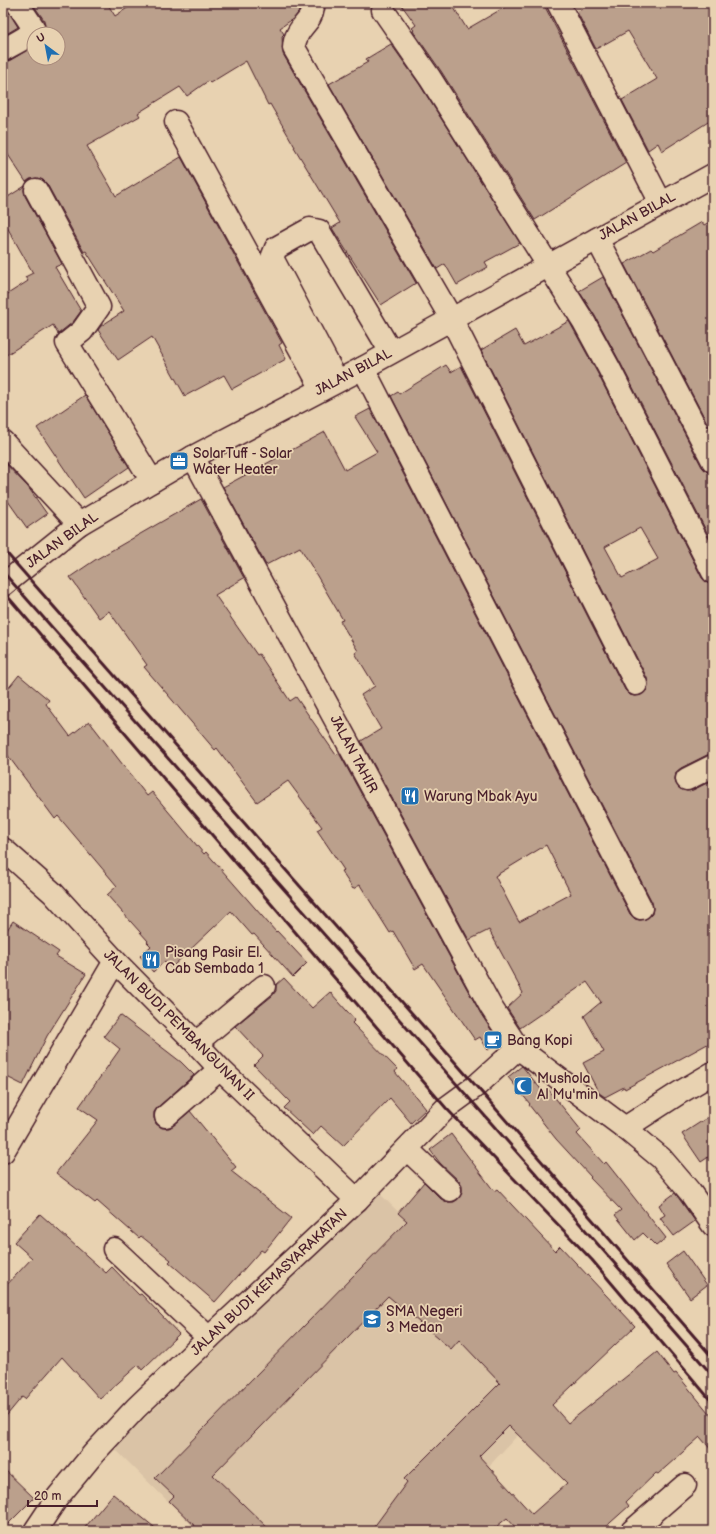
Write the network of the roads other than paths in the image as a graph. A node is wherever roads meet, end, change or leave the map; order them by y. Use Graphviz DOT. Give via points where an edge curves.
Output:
graph roads {
  1 [pos="17,3"];
  2 [pos="309,3"];
  3 [pos="558,3"];
  4 [pos="383,10"];
  5 [pos="3,50"];
  6 [pos="176,122"];
  7 [pos="713,175"];
  8 [pos="36,190"];
  9 [pos="661,203"];
  10 [pos="597,238"];
  11 [pos="548,265"];
  12 [pos="451,318"];
  13 [pos="391,352"];
  14 [pos="363,368"];
  15 [pos="330,385"];
  16 [pos="3,442"];
  17 [pos="193,457"];
  18 [pos="713,461"];
  19 [pos="152,481"];
  20 [pos="79,524"];
  21 [pos="713,572"];
  22 [pos="3,584"];
  23 [pos="636,684"];
  24 [pos="713,766"];
  25 [pos="687,779"];
  26 [pos="3,849"];
  27 [pos="641,908"];
  28 [pos="115,961"];
  29 [pos="264,986"];
  30 [pos="196,1043"];
  31 [pos="518,1048"];
  32 [pos="220,1069"];
  33 [pos="713,1073"];
  34 [pos="166,1116"];
  35 [pos="625,1128"];
  36 [pos="407,1149"];
  37 [pos="3,1152"];
  38 [pos="450,1190"];
  39 [pos="357,1200"];
  40 [pos="713,1225"];
  41 [pos="114,1249"];
  42 [pos="209,1338"];
  43 [pos="685,1485"];
  44 [pos="35,1531"];
  45 [pos="632,1531"];
  1 -- 5 [label="street" via="33,27 32,32"];
  2 -- 12 [label="street" via="313,8 312,12 294,39 294,48"];
  3 -- 9 [label="street"];
  4 -- 11 [label="street" via="430,78"];
  6 -- 15 [label="street"];
  7 -- 9 [label="street, JALAN BILAL"];
  8 -- 19 [label="street" via="99,307 82,331 67,343"];
  9 -- 10 [label="street, JALAN BILAL"];
  10 -- 11 [label="street, JALAN BILAL"];
  10 -- 18 [label="street"];
  11 -- 12 [label="street, JALAN BILAL"];
  11 -- 21 [label="street" via="609,368"];
  12 -- 13 [label="street, JALAN BILAL"];
  12 -- 23 [label="street"];
  13 -- 14 [label="street, JALAN BILAL"];
  13 -- 15 [label="street" via="319,232 310,229 276,248 272,258"];
  14 -- 15 [label="street, JALAN BILAL"];
  14 -- 27 [label="street"];
  15 -- 17 [label="street, JALAN BILAL"];
  16 -- 20 [label="street"];
  17 -- 19 [label="street, JALAN BILAL"];
  17 -- 31 [label="street, JALAN TAHIR" via="491,1007"];
  19 -- 20 [label="street, JALAN BILAL"];
  20 -- 22 [label="street, JALAN BILAL"];
  24 -- 25 [label="street"];
  26 -- 28 [label="street, JALAN BUDI PEMBANGUNAN II" via="53,893"];
  28 -- 30 [label="street, JALAN BUDI PEMBANGUNAN II"];
  28 -- 37 [label="street"];
  29 -- 30 [label="street"];
  30 -- 32 [label="street, JALAN BUDI PEMBANGUNAN II"];
  31 -- 35 [label="street, JALAN TAHIR"];
  31 -- 36 [label="street, JALAN BUDI KEMASYARAKATAN" via="476,1086 446,1108"];
  32 -- 34 [label="street"];
  32 -- 39 [label="street, JALAN BUDI PEMBANGUNAN II"];
  33 -- 35 [label="street"];
  35 -- 40 [label="street, JALAN TAHIR" via="661,1158 690,1192"];
  36 -- 38 [label="street"];
  36 -- 39 [label="street, JALAN BUDI KEMASYARAKATAN"];
  39 -- 42 [label="street, JALAN BUDI KEMASYARAKATAN"];
  41 -- 42 [label="street"];
  42 -- 44 [label="street, JALAN BUDI KEMASYARAKATAN" via="94,1452"];
  43 -- 45 [label="street"];
}
